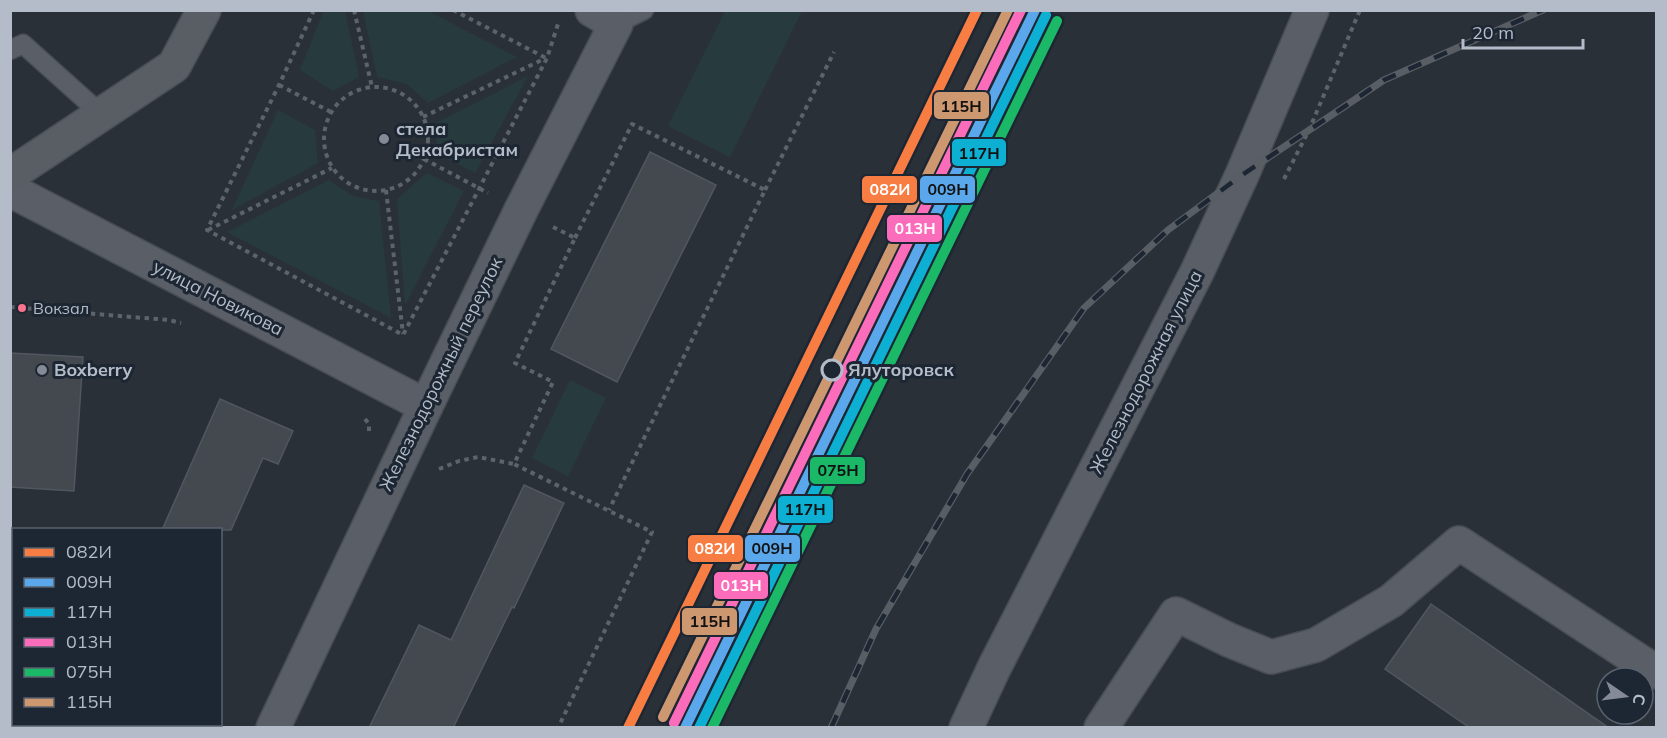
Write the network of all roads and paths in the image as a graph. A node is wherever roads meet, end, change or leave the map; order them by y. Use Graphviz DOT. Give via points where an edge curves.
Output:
graph roads {
  1 [pos="204,10"];
  2 [pos="314,10"];
  3 [pos="354,10"];
  4 [pos="453,10"];
  5 [pos="1312,10"];
  6 [pos="617,15"];
  7 [pos="559,20"];
  8 [pos="10,50"];
  9 [pos="834,52"];
  10 [pos="547,58"];
  11 [pos="279,85"];
  12 [pos="372,87"];
  13 [pos="331,112"];
  14 [pos="101,114"];
  15 [pos="423,117"];
  16 [pos="424,159"];
  17 [pos="332,168"];
  18 [pos="10,175"];
  19 [pos="479,188"];
  20 [pos="10,190"];
  21 [pos="386,190"];
  22 [pos="765,190"];
  23 [pos="521,210"];
  24 [pos="207,230"];
  25 [pos="575,238"];
  26 [pos="10,307"];
  27 [pos="185,324"];
  28 [pos="403,335"];
  29 [pos="426,406"];
  30 [pos="363,417"];
  31 [pos="514,464"];
  32 [pos="398,465"];
  33 [pos="609,510"];
  34 [pos="1656,672"];
  35 [pos="273,728"];
  36 [pos="558,728"];
  37 [pos="966,728"];
  38 [pos="1101,728"];
  1 -- 14 [label="main road" via="174,66"];
  2 -- 11 [label="path"];
  3 -- 12 [label="path"];
  4 -- 10 [label="path"];
  5 -- 37 [label="street, Железнодорожная улица" via="1197,272"];
  6 -- 23 [label="street, Железнодорожный переулок"];
  7 -- 10 [label="path"];
  8 -- 14 [label="lane" via="23,44"];
  9 -- 22 [label="path"];
  10 -- 15 [label="path"];
  10 -- 19 [label="path"];
  11 -- 13 [label="path"];
  11 -- 24 [label="path"];
  12 -- 13 [label="path" via="341,100"];
  12 -- 15 [label="path" via="402,94"];
  13 -- 17 [label="path" via="323,141"];
  14 -- 18 [label="main road"];
  15 -- 16 [label="path" via="428,145"];
  16 -- 19 [label="path"];
  16 -- 21 [label="path" via="402,184"];
  17 -- 21 [label="path" via="356,187"];
  17 -- 24 [label="path"];
  19 -- 23 [label="path"];
  19 -- 28 [label="path"];
  20 -- 29 [label="street, улица Новикова"];
  21 -- 28 [label="path"];
  22 -- 25 [label="path" via="632,124"];
  22 -- 33 [label="path"];
  23 -- 25 [label="path"];
  23 -- 29 [label="street, Железнодорожный переулок"];
  24 -- 28 [label="path"];
  25 -- 31 [label="path" via="515,363 553,382"];
  26 -- 27 [label="path"];
  29 -- 32 [label="street, Железнодорожный переулок"];
  30 -- 32 [label="path" via="369,424 376,455"];
  31 -- 32 [label="path" via="478,457 430,471"];
  31 -- 33 [label="path"];
  32 -- 35 [label="street, Железнодорожный переулок"];
  33 -- 36 [label="path" via="652,532"];
  34 -- 38 [label="street" via="1459,543 1391,601 1316,645 1271,657 1176,614"];
}
